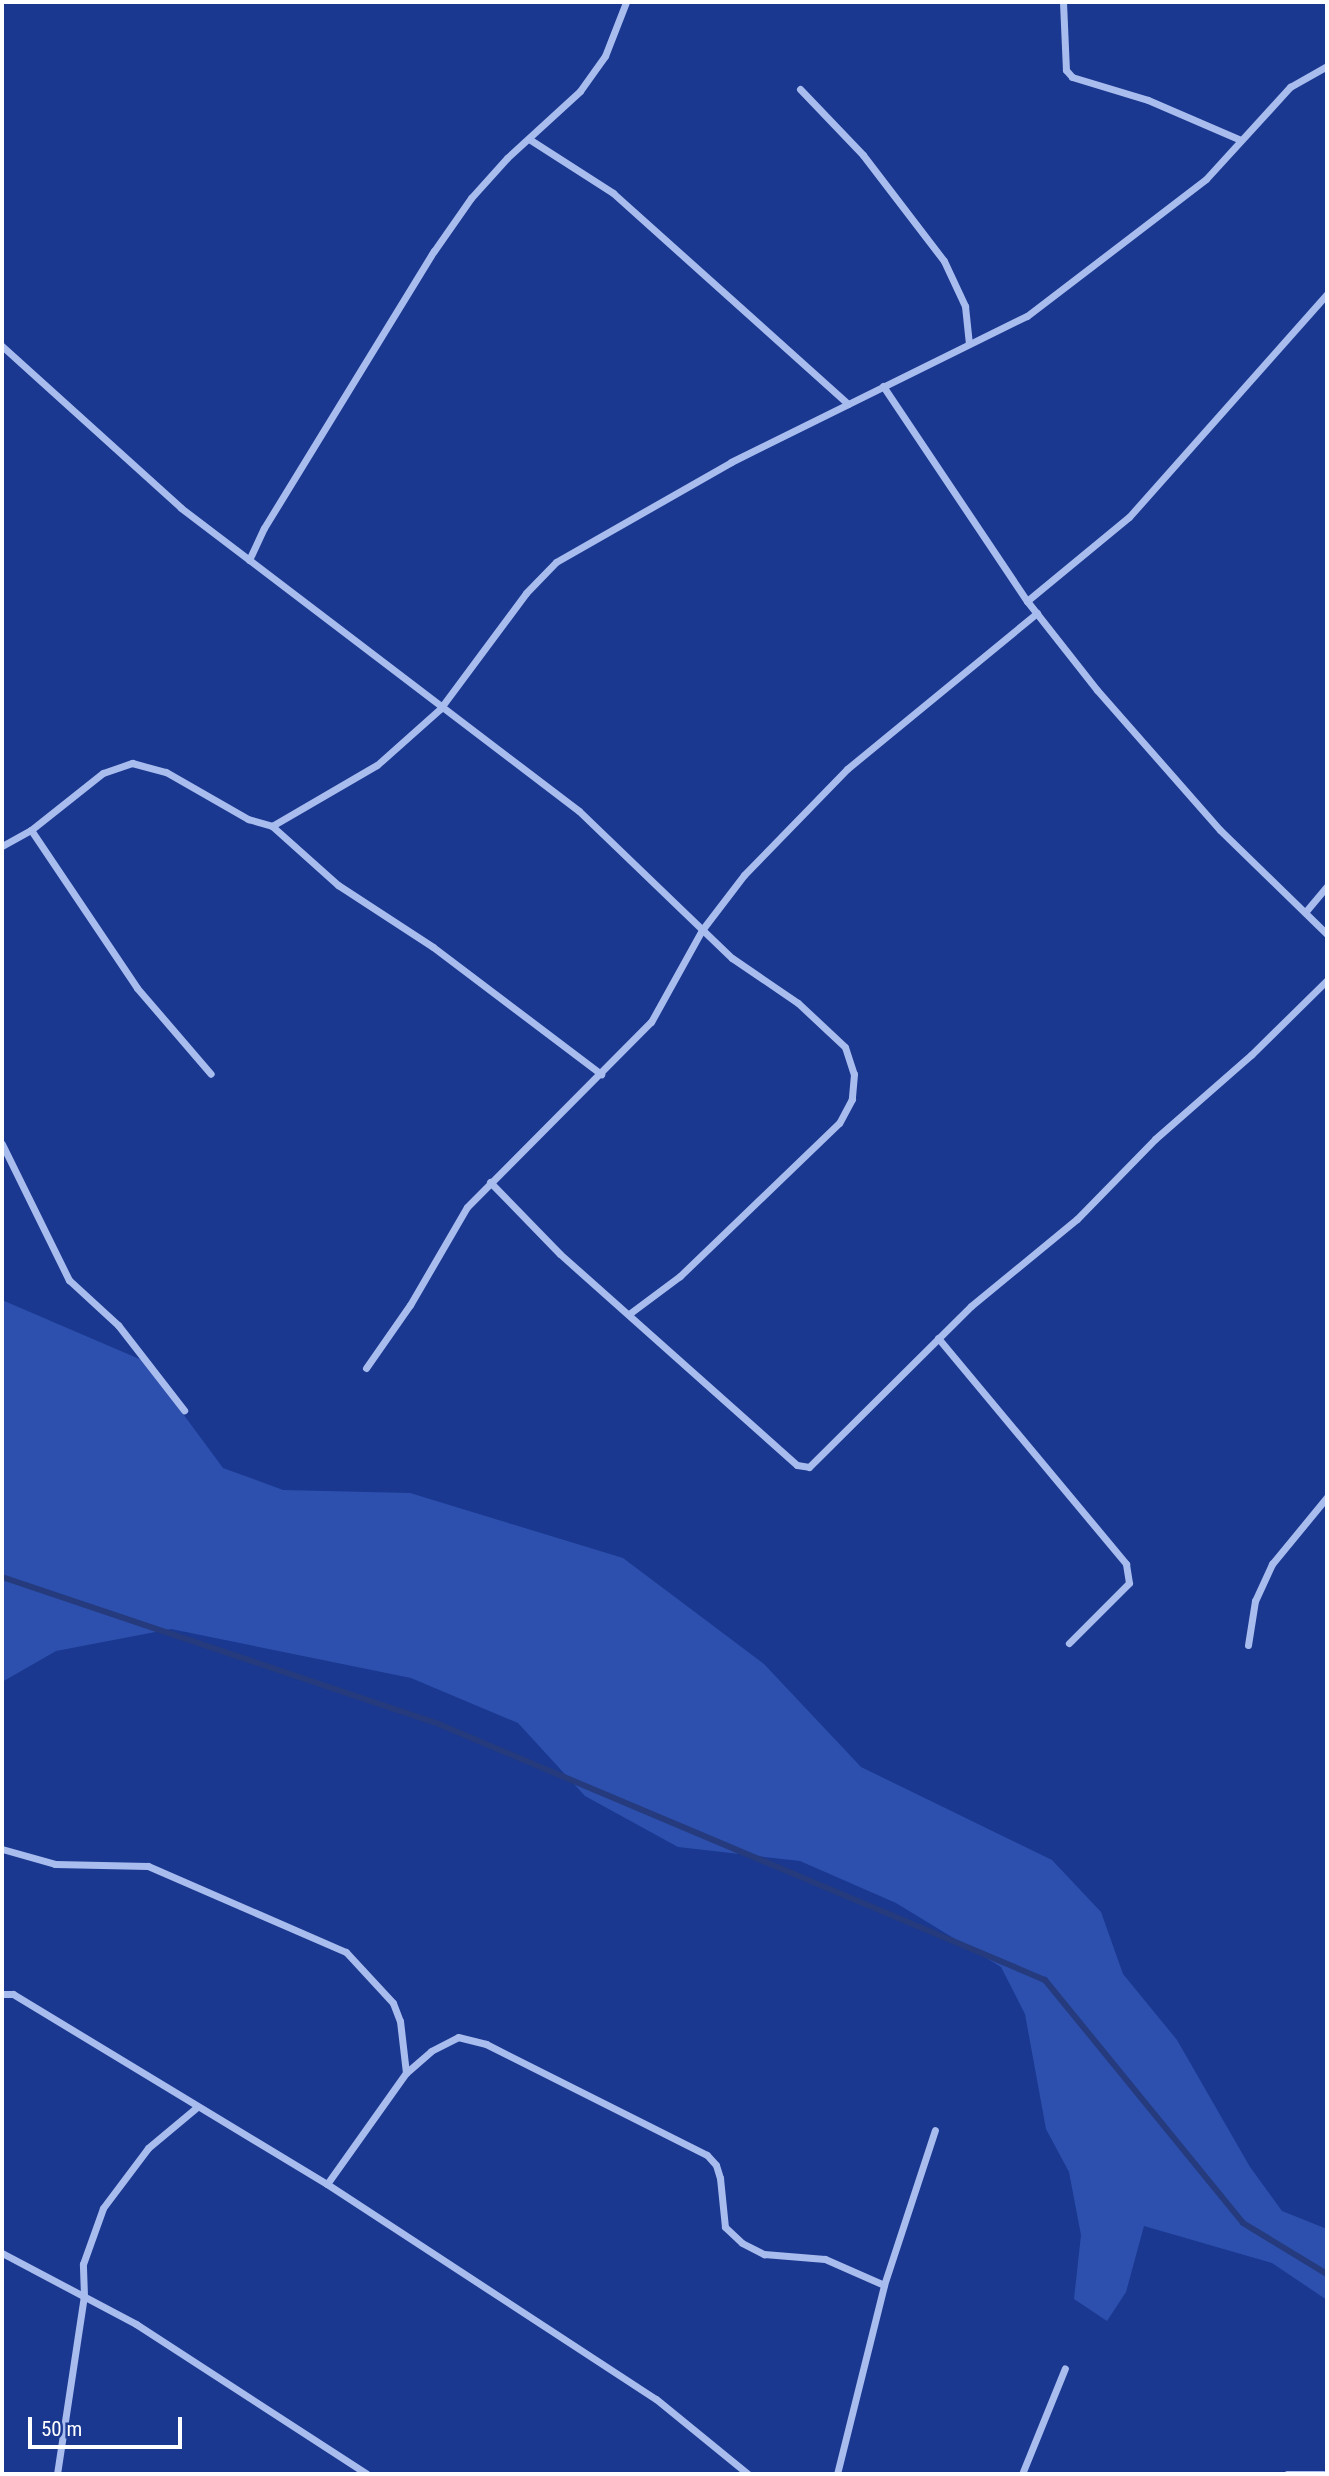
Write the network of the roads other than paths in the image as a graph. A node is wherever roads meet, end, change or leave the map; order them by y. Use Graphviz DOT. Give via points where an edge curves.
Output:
graph roads {
  1 [pos="626,2"];
  2 [pos="1063,2"];
  3 [pos="1327,66"];
  4 [pos="800,89"];
  5 [pos="529,139"];
  6 [pos="1241,140"];
  7 [pos="1327,294"];
  8 [pos="969,342"];
  9 [pos="2,346"];
  10 [pos="883,386"];
  11 [pos="848,404"];
  12 [pos="249,560"];
  13 [pos="1027,601"];
  14 [pos="1037,613"];
  15 [pos="440,709"];
  16 [pos="272,826"];
  17 [pos="31,830"];
  18 [pos="2,846"];
  19 [pos="1327,886"];
  20 [pos="1307,910"];
  21 [pos="702,930"];
  22 [pos="1327,934"];
  23 [pos="1327,980"];
  24 [pos="211,1074"];
  25 [pos="601,1074"];
  26 [pos="2,1144"];
  27 [pos="490,1182"];
  28 [pos="629,1314"];
  29 [pos="938,1338"];
  30 [pos="366,1368"];
  31 [pos="184,1410"];
  32 [pos="1327,1497"];
  33 [pos="1069,1643"];
  34 [pos="1248,1645"];
  35 [pos="2,1849"];
  36 [pos="2,1994"];
  37 [pos="406,2073"];
  38 [pos="197,2107"];
  39 [pos="935,2130"];
  40 [pos="327,2184"];
  41 [pos="2,2253"];
  42 [pos="884,2285"];
  43 [pos="84,2296"];
  44 [pos="1065,2368"];
  45 [pos="57,2474"];
  46 [pos="367,2474"];
  47 [pos="748,2474"];
  48 [pos="837,2474"];
  49 [pos="1022,2474"];
  50 [pos="1287,2474"];
  51 [pos="1323,2474"];
  1 -- 5 [label="street" via="605,56 587,82"];
  2 -- 6 [label="street" via="1066,69 1072,76 1148,100"];
  3 -- 6 [label="street" via="1290,87"];
  4 -- 8 [label="street" via="863,155 944,261 965,306"];
  5 -- 11 [label="street" via="613,193"];
  5 -- 12 [label="street" via="471,198 435,251 264,528"];
  6 -- 8 [label="street" via="1206,179 1027,316"];
  7 -- 13 [label="street" via="1129,517"];
  8 -- 10 [label="street"];
  9 -- 12 [label="street" via="94,433"];
  10 -- 11 [label="street"];
  10 -- 13 [label="street"];
  11 -- 15 [label="street" via="731,462 556,562 526,593"];
  12 -- 15 [label="street" via="309,602"];
  13 -- 14 [label="street"];
  14 -- 20 [label="street" via="1097,690 1220,830"];
  14 -- 21 [label="street" via="847,769 744,875"];
  15 -- 16 [label="street" via="377,765"];
  15 -- 21 [label="street" via="579,811"];
  16 -- 17 [label="street" via="248,819 166,772 132,763 103,774"];
  16 -- 25 [label="street" via="338,885 433,947"];
  17 -- 18 [label="street"];
  17 -- 24 [label="street" via="137,988"];
  19 -- 20 [label="street"];
  20 -- 22 [label="street"];
  21 -- 25 [label="street" via="651,1022"];
  21 -- 28 [label="street" via="732,958 798,1003 845,1047 855,1074 852,1100 824,1141 680,1276"];
  23 -- 29 [label="street" via="1155,1139 1077,1219"];
  25 -- 27 [label="street"];
  26 -- 31 [label="street" via="69,1280 118,1325"];
  27 -- 28 [label="street" via="560,1254"];
  27 -- 30 [label="street" via="467,1207 410,1305"];
  28 -- 29 [label="street" via="803,1466 814,1464"];
  29 -- 33 [label="street" via="1126,1564 1129,1583"];
  32 -- 34 [label="street" via="1272,1564 1255,1601"];
  35 -- 37 [label="street" via="55,1864 148,1866 346,1952 393,2003 400,2021"];
  36 -- 38 [label="street" via="13,1994"];
  37 -- 40 [label="street"];
  37 -- 42 [label="street" via="431,2051 458,2037 486,2045 706,2155 720,2178 726,2227 742,2243 764,2254 825,2259"];
  38 -- 40 [label="street"];
  38 -- 43 [label="street" via="148,2148 103,2208 83,2264"];
  39 -- 42 [label="street"];
  40 -- 47 [label="street" via="656,2399"];
  41 -- 43 [label="street"];
  42 -- 48 [label="street"];
  43 -- 45 [label="street"];
  43 -- 46 [label="street" via="136,2324"];
  44 -- 49 [label="street"];
  50 -- 51 [label="street"];
}
